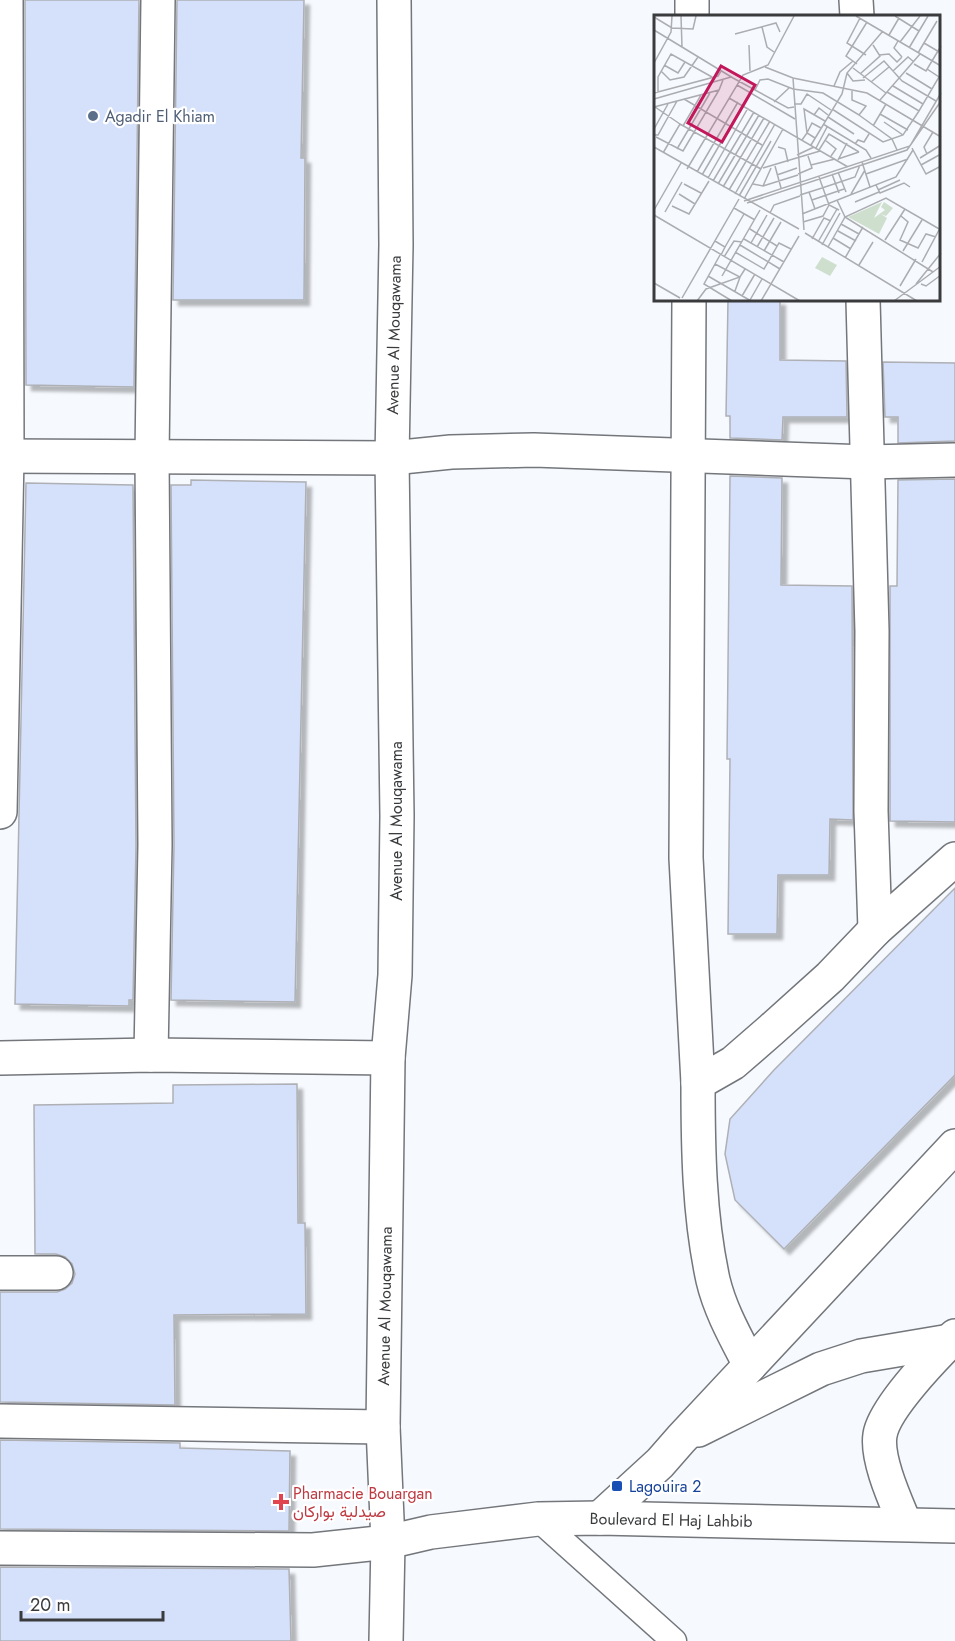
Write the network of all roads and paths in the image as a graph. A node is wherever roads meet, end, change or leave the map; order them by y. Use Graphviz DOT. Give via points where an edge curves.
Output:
graph roads {
  1 [pos="6,0"];
  2 [pos="158,0"];
  3 [pos="394,0"];
  4 [pos="856,0"];
  5 [pos="857,15"];
  6 [pos="689,302"];
  7 [pos="863,302"];
  8 [pos="687,454"];
  9 [pos="4,456"];
  10 [pos="152,457"];
  11 [pos="392,458"];
  12 [pos="955,460"];
  13 [pos="867,462"];
  14 [pos="0,812"];
  15 [pos="955,858"];
  16 [pos="874,930"];
  17 [pos="152,1055"];
  18 [pos="0,1058"];
  19 [pos="388,1058"];
  20 [pos="698,1083"];
  21 [pos="955,1146"];
  22 [pos="0,1273"];
  23 [pos="56,1273"];
  24 [pos="952,1338"];
  25 [pos="750,1365"];
  26 [pos="0,1421"];
  27 [pos="383,1427"];
  28 [pos="681,1439"];
  29 [pos="600,1518"];
  30 [pos="538,1519"];
  31 [pos="905,1524"];
  32 [pos="955,1526"];
  33 [pos="388,1542"];
  34 [pos="0,1548"];
  35 [pos="386,1641"];
  36 [pos="674,1641"];
  1 -- 9 [label="street"];
  2 -- 10 [label="street"];
  3 -- 11 [label="street, Avenue Al Mouqawama" via="396,244"];
  4 -- 5 [label="street"];
  6 -- 8 [label="street"];
  7 -- 13 [label="street"];
  8 -- 11 [label="street" via="534,450"];
  8 -- 13 [label="street"];
  8 -- 20 [label="street" via="686,858"];
  9 -- 10 [label="street"];
  9 -- 14 [label="street"];
  10 -- 11 [label="street"];
  10 -- 17 [label="street"];
  11 -- 19 [label="street, Avenue Al Mouqawama" via="397,816 395,975"];
  12 -- 13 [label="street"];
  13 -- 16 [label="street"];
  15 -- 16 [label="street"];
  16 -- 20 [label="street" via="830,977 771,1030 733,1063"];
  17 -- 18 [label="street"];
  17 -- 19 [label="street"];
  19 -- 27 [label="street, Avenue Al Mouqawama"];
  20 -- 25 [label="street" via="701,1179 714,1282"];
  21 -- 25 [label="street"];
  22 -- 23 [label="street"];
  24 -- 28 [label="street" via="861,1356 821,1369"];
  24 -- 31 [label="street" via="900,1399 879,1437 884,1466"];
  25 -- 28 [label="street"];
  26 -- 27 [label="street"];
  27 -- 33 [label="street, Avenue Al Mouqawama"];
  28 -- 29 [label="street"];
  29 -- 30 [label="street, Boulevard El Haj Lahbib"];
  29 -- 31 [label="street, Boulevard El Haj Lahbib"];
  30 -- 33 [label="street, Boulevard El Haj Lahbib" via="431,1532"];
  30 -- 36 [label="lane"];
  31 -- 32 [label="street, Boulevard El Haj Lahbib"];
  33 -- 34 [label="street, Boulevard El Haj Lahbib" via="313,1550"];
  33 -- 35 [label="street, Avenue Al Mouqawama"];
}
